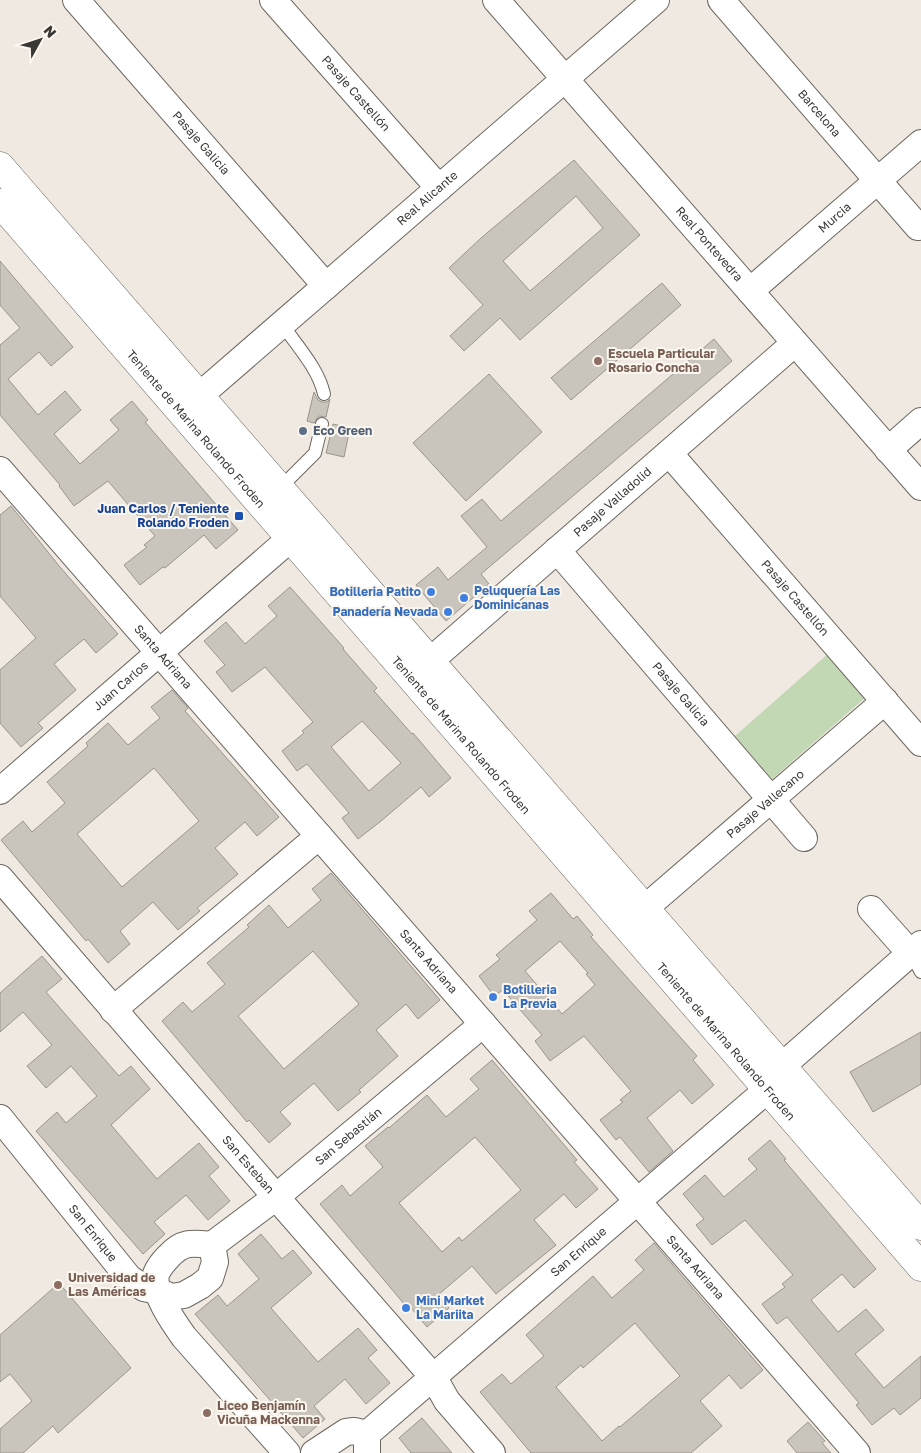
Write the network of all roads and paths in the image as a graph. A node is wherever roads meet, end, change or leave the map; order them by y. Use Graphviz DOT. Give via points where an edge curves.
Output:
graph roads {
  1 [pos="76,0"];
  2 [pos="273,0"];
  3 [pos="496,0"];
  4 [pos="656,0"];
  5 [pos="721,0"];
  6 [pos="565,79"];
  7 [pos="921,143"];
  8 [pos="0,166"];
  9 [pos="878,181"];
  10 [pos="439,188"];
  11 [pos="0,203"];
  12 [pos="918,227"];
  13 [pos="326,286"];
  14 [pos="750,291"];
  15 [pos="282,324"];
  16 [pos="795,343"];
  17 [pos="324,394"];
  18 [pos="199,396"];
  19 [pos="921,421"];
  20 [pos="322,424"];
  21 [pos="888,450"];
  22 [pos="670,453"];
  23 [pos="0,470"];
  24 [pos="280,488"];
  25 [pos="921,488"];
  26 [pos="300,530"];
  27 [pos="557,550"];
  28 [pos="159,652"];
  29 [pos="430,661"];
  30 [pos="885,701"];
  31 [pos="921,743"];
  32 [pos="0,791"];
  33 [pos="771,799"];
  34 [pos="319,836"];
  35 [pos="804,838"];
  36 [pos="0,878"];
  37 [pos="644,908"];
  38 [pos="871,909"];
  39 [pos="918,956"];
  40 [pos="113,1010"];
  41 [pos="483,1024"];
  42 [pos="782,1066"];
  43 [pos="768,1089"];
  44 [pos="0,1118"];
  45 [pos="276,1197"];
  46 [pos="638,1202"];
  47 [pos="921,1226"];
  48 [pos="212,1245"];
  49 [pos="921,1267"];
  50 [pos="158,1291"];
  51 [pos="434,1378"];
  52 [pos="367,1443"];
  53 [pos="287,1453"];
  54 [pos="314,1453"];
  55 [pos="492,1453"];
  56 [pos="857,1453"];
  1 -- 13 [label="street, Pasaje Galicia"];
  2 -- 10 [label="street, Pasaje Castellón"];
  3 -- 6 [label="street, Real Pontevedra"];
  4 -- 6 [label="street, Real Alicante"];
  5 -- 9 [label="street, Barcelona"];
  6 -- 10 [label="street, Real Alicante"];
  6 -- 14 [label="street, Real Pontevedra"];
  7 -- 9 [label="street, Murcia"];
  8 -- 18 [label="street, Teniente de Marina Rolando Froden"];
  9 -- 12 [label="street, Barcelona"];
  9 -- 14 [label="street, Murcia"];
  10 -- 13 [label="street, Real Alicante"];
  11 -- 26 [label="street, Teniente de Marina Rolando Froden"];
  13 -- 15 [label="street, Real Alicante"];
  14 -- 16 [label="street, Real Pontevedra"];
  15 -- 17 [label="lane" via="316,372"];
  15 -- 18 [label="street, Real Alicante"];
  16 -- 21 [label="street, Real Pontevedra"];
  16 -- 22 [label="street, Pasaje Valladolid"];
  18 -- 24 [label="street, Teniente de Marina Rolando Froden"];
  19 -- 21 [label="street"];
  20 -- 24 [label="lane" via="315,453"];
  21 -- 25 [label="street, Real Pontevedra"];
  22 -- 27 [label="street, Pasaje Valladolid"];
  22 -- 30 [label="street, Pasaje Castellón"];
  23 -- 28 [label="street, Santa Adriana"];
  24 -- 26 [label="street, Teniente de Marina Rolando Froden"];
  26 -- 28 [label="street, Juan Carlos"];
  26 -- 29 [label="street, Teniente de Marina Rolando Froden"];
  26 -- 43 [label="street, Teniente de Marina Rolando Froden"];
  27 -- 29 [label="street, Pasaje Valladolid"];
  27 -- 33 [label="street, Pasaje Galicia"];
  28 -- 32 [label="street, Juan Carlos"];
  28 -- 34 [label="street, Santa Adriana"];
  29 -- 37 [label="street, Teniente de Marina Rolando Froden"];
  30 -- 31 [label="street, Pasaje Castellón"];
  30 -- 33 [label="street, Pasaje Vallecano"];
  33 -- 35 [label="street, Pasaje Galicia"];
  33 -- 37 [label="street, Pasaje Vallecano"];
  34 -- 40 [label="street"];
  34 -- 41 [label="street, Santa Adriana"];
  36 -- 40 [label="street, San Esteban"];
  37 -- 42 [label="street, Teniente de Marina Rolando Froden"];
  38 -- 39 [label="street"];
  39 -- 42 [label="street, San Enrique"];
  40 -- 45 [label="street, San Esteban"];
  41 -- 45 [label="street, San Sebastián"];
  41 -- 46 [label="street, Santa Adriana"];
  42 -- 43 [label="street, San Enrique"];
  42 -- 47 [label="street, Teniente de Marina Rolando Froden"];
  43 -- 46 [label="street, San Enrique"];
  43 -- 49 [label="street, Teniente de Marina Rolando Froden"];
  44 -- 50 [label="street, San Enrique" via="129,1278 144,1288"];
  45 -- 48 [label="street, San Sebastián"];
  45 -- 51 [label="street, San Esteban"];
  46 -- 51 [label="street, San Enrique"];
  46 -- 56 [label="street, Santa Adriana"];
  48 -- 50 [label="street" via="194,1243 178,1247 156,1276"];
  48 -- 50 [label="street" via="216,1262 210,1278 184,1295 171,1297"];
  50 -- 53 [label="street" via="184,1337"];
  51 -- 52 [label="street, San Enrique"];
  51 -- 55 [label="street, San Esteban" via="447,1401"];
  52 -- 54 [label="street, San Enrique" via="354,1431 346,1432"];
}
